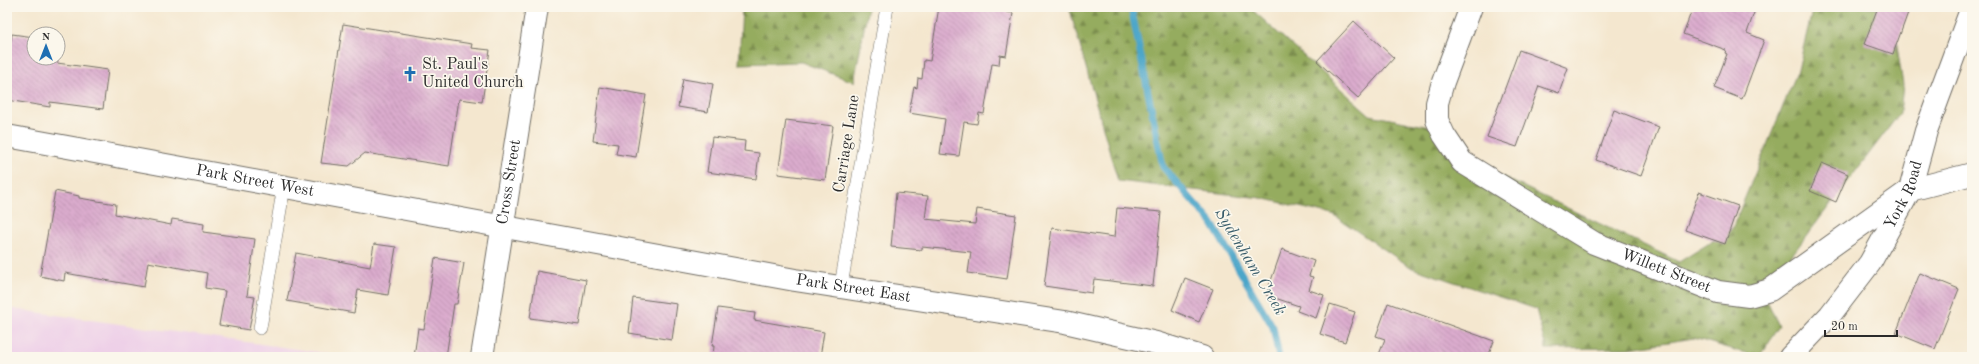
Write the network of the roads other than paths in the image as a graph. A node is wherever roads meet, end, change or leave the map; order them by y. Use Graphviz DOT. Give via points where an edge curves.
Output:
graph roads {
  1 [pos="537,7"];
  2 [pos="887,7"];
  3 [pos="1472,7"];
  4 [pos="1972,7"];
  5 [pos="7,136"];
  6 [pos="1972,174"];
  7 [pos="284,186"];
  8 [pos="1910,190"];
  9 [pos="502,226"];
  10 [pos="842,286"];
  11 [pos="260,328"];
  12 [pos="482,357"];
  13 [pos="1202,357"];
  14 [pos="1790,357"];
  1 -- 9 [label="street, Cross Street"];
  2 -- 10 [label="lane, Carriage Lane"];
  3 -- 8 [label="street, Willett Street" via="1437,103 1437,120 1444,135 1462,162 1594,243 1718,292 1749,296 1770,290"];
  4 -- 8 [label="street, York Road" via="1926,131"];
  5 -- 7 [label="street, Park Street West"];
  6 -- 8 [label="street"];
  7 -- 9 [label="street, Park Street West"];
  7 -- 11 [label="lane"];
  8 -- 14 [label="street, York Road" via="1870,263 1830,315"];
  9 -- 10 [label="street, Park Street East" via="795,280"];
  9 -- 12 [label="street, Cross Street"];
  10 -- 13 [label="street, Park Street East" via="1065,322 1156,343"];
}
